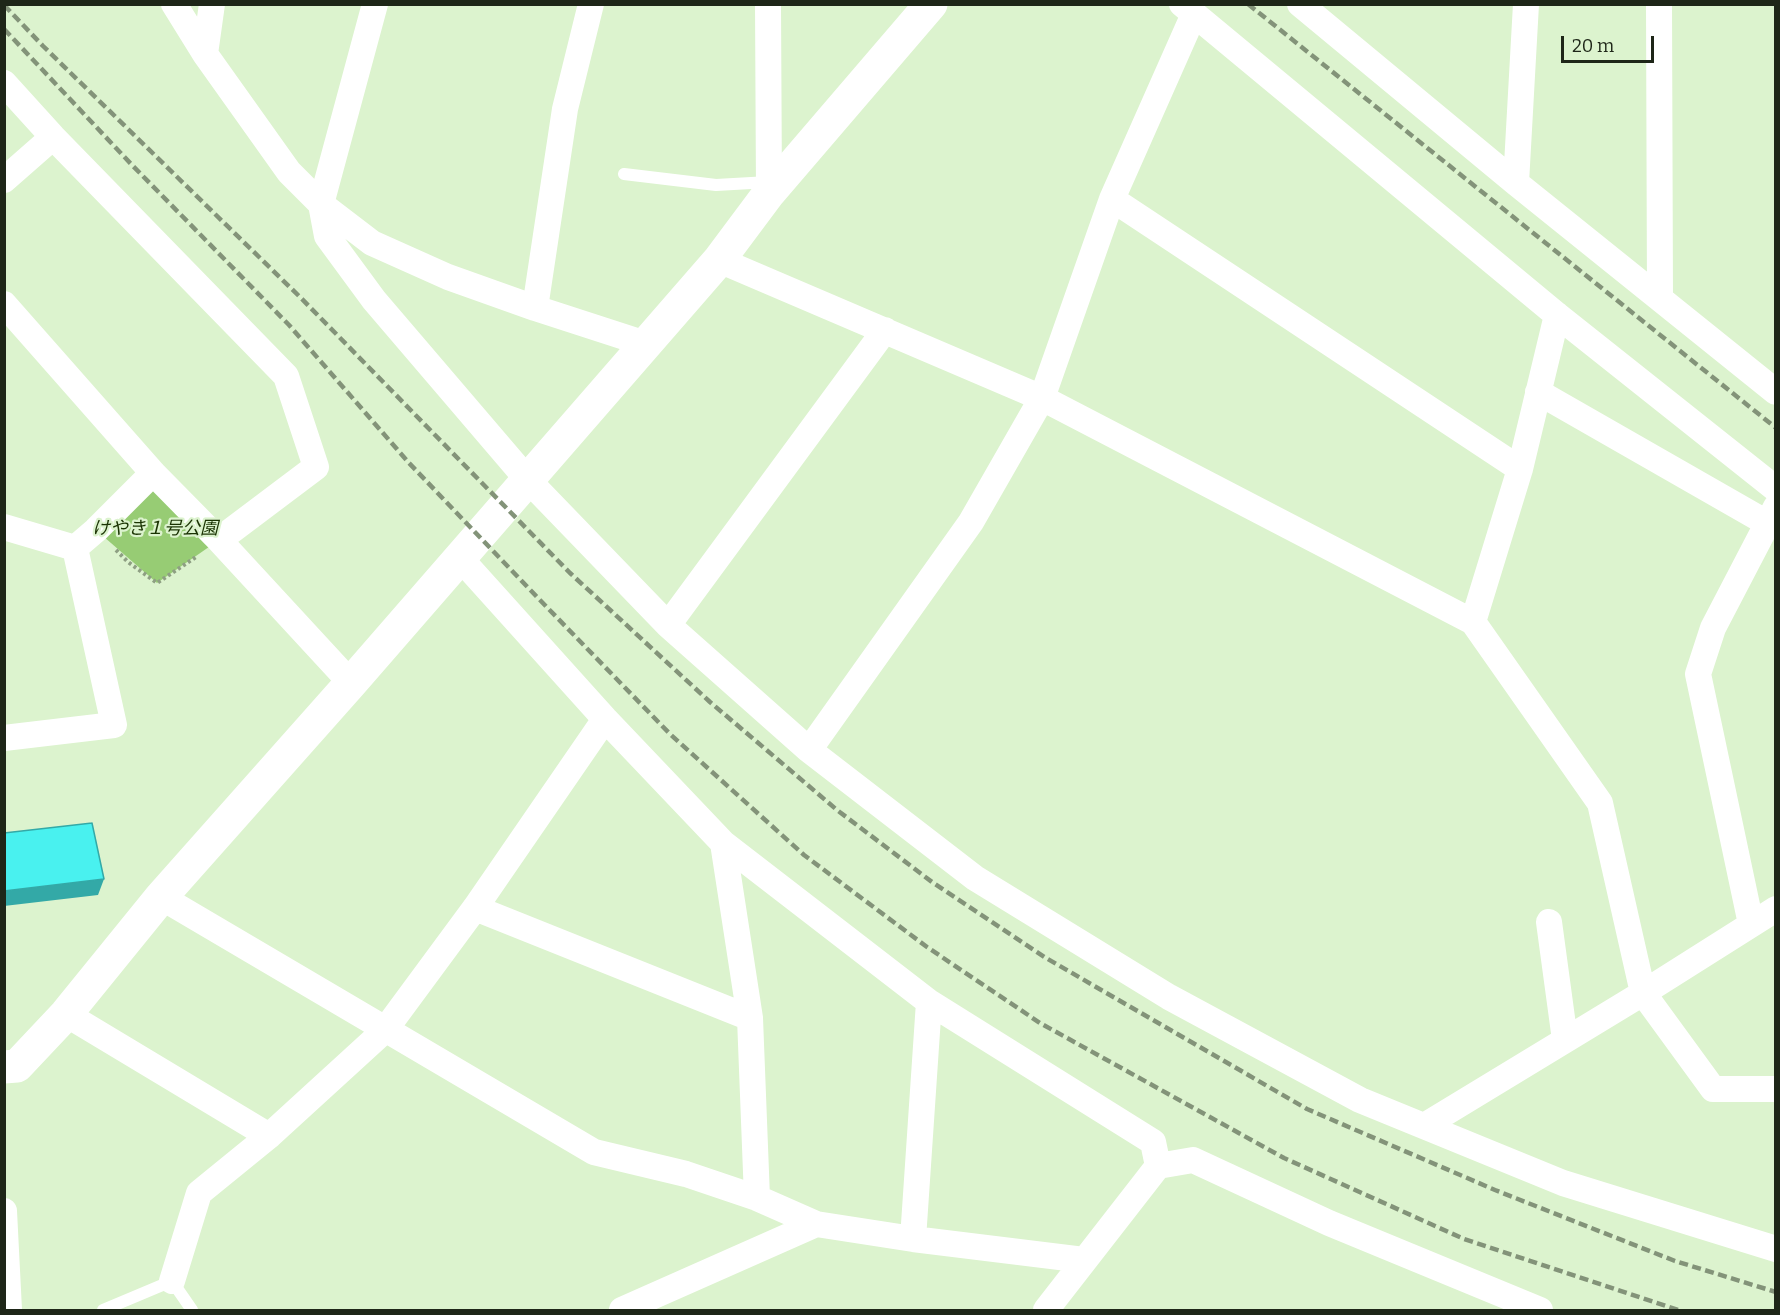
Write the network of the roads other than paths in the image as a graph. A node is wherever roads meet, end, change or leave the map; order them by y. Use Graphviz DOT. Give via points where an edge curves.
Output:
graph roads {
  1 [pos="174,4"];
  2 [pos="212,4"];
  3 [pos="375,4"];
  4 [pos="591,4"];
  5 [pos="768,4"];
  6 [pos="931,4"];
  7 [pos="1300,4"];
  8 [pos="1526,4"];
  9 [pos="1659,4"];
  10 [pos="1188,9"];
  11 [pos="205,54"];
  12 [pos="4,83"];
  13 [pos="53,136"];
  14 [pos="624,174"];
  15 [pos="4,180"];
  16 [pos="1516,183"];
  17 [pos="769,187"];
  18 [pos="1112,199"];
  19 [pos="321,204"];
  20 [pos="719,260"];
  21 [pos="1660,298"];
  22 [pos="4,304"];
  23 [pos="535,308"];
  24 [pos="1557,315"];
  25 [pos="885,330"];
  26 [pos="646,344"];
  27 [pos="1538,392"];
  28 [pos="1776,392"];
  29 [pos="1042,398"];
  30 [pos="1520,469"];
  31 [pos="153,473"];
  32 [pos="527,479"];
  33 [pos="1776,489"];
  34 [pos="1771,515"];
  35 [pos="4,527"];
  36 [pos="219,540"];
  37 [pos="75,548"];
  38 [pos="460,558"];
  39 [pos="1473,622"];
  40 [pos="668,626"];
  41 [pos="351,683"];
  42 [pos="605,719"];
  43 [pos="4,738"];
  44 [pos="809,750"];
  45 [pos="723,843"];
  46 [pos="160,897"];
  47 [pos="475,908"];
  48 [pos="1776,909"];
  49 [pos="1549,922"];
  50 [pos="1751,924"];
  51 [pos="1643,993"];
  52 [pos="929,1002"];
  53 [pos="66,1014"];
  54 [pos="750,1018"];
  55 [pos="385,1030"];
  56 [pos="1565,1040"];
  57 [pos="4,1067"];
  58 [pos="1776,1089"];
  59 [pos="1424,1126"];
  60 [pos="269,1136"];
  61 [pos="1158,1166"];
  62 [pos="756,1198"];
  63 [pos="4,1211"];
  64 [pos="816,1224"];
  65 [pos="913,1239"];
  66 [pos="1776,1249"];
  67 [pos="1084,1260"];
  68 [pos="6,1276"];
  69 [pos="172,1281"];
  70 [pos="631,1308"];
  71 [pos="9,1311"];
  72 [pos="104,1311"];
  73 [pos="192,1311"];
  74 [pos="1046,1311"];
  75 [pos="1540,1311"];
  1 -- 11 [label="street"];
  2 -- 11 [label="street"];
  3 -- 19 [label="street"];
  4 -- 23 [label="street" via="565,109"];
  5 -- 17 [label="street"];
  6 -- 17 [label="street"];
  7 -- 16 [label="street"];
  8 -- 16 [label="street"];
  9 -- 21 [label="street"];
  10 -- 18 [label="street"];
  10 -- 24 [label="street"];
  11 -- 19 [label="street" via="289,172"];
  12 -- 13 [label="street"];
  13 -- 15 [label="street"];
  13 -- 36 [label="street" via="285,376 316,467"];
  14 -- 17 [label="lane"];
  16 -- 21 [label="street"];
  17 -- 20 [label="street"];
  18 -- 29 [label="street"];
  18 -- 30 [label="street"];
  19 -- 23 [label="street" via="372,243 448,277"];
  19 -- 32 [label="street" via="327,236 374,300"];
  20 -- 25 [label="street"];
  20 -- 26 [label="street"];
  21 -- 28 [label="street"];
  22 -- 31 [label="street"];
  23 -- 26 [label="street"];
  24 -- 27 [label="street"];
  24 -- 33 [label="street"];
  25 -- 29 [label="street"];
  25 -- 40 [label="street"];
  26 -- 32 [label="street"];
  27 -- 30 [label="street"];
  27 -- 34 [label="street"];
  29 -- 39 [label="street"];
  29 -- 44 [label="street" via="971,522"];
  30 -- 39 [label="street"];
  31 -- 36 [label="street"];
  31 -- 37 [label="street"];
  32 -- 38 [label="street"];
  32 -- 40 [label="street"];
  34 -- 50 [label="street" via="1713,628 1698,674"];
  35 -- 37 [label="street"];
  36 -- 41 [label="street"];
  37 -- 43 [label="street" via="114,725"];
  38 -- 41 [label="street"];
  38 -- 42 [label="street"];
  39 -- 51 [label="street" via="1600,803"];
  40 -- 44 [label="street"];
  41 -- 46 [label="street"];
  42 -- 45 [label="street"];
  42 -- 47 [label="street"];
  44 -- 59 [label="street" via="975,878 1169,998 1360,1100"];
  45 -- 52 [label="street"];
  45 -- 54 [label="street"];
  46 -- 53 [label="street"];
  46 -- 55 [label="street"];
  47 -- 54 [label="street"];
  47 -- 55 [label="street"];
  48 -- 50 [label="street"];
  49 -- 56 [label="street"];
  50 -- 51 [label="street"];
  51 -- 56 [label="street"];
  51 -- 58 [label="street" via="1713,1089"];
  52 -- 61 [label="street" via="1153,1142"];
  52 -- 65 [label="street"];
  53 -- 57 [label="street" via="17,1066"];
  53 -- 60 [label="street"];
  54 -- 62 [label="street"];
  55 -- 60 [label="street"];
  55 -- 62 [label="street" via="594,1152 686,1174"];
  56 -- 59 [label="street"];
  59 -- 66 [label="street" via="1563,1183"];
  60 -- 69 [label="street" via="199,1193"];
  61 -- 67 [label="street"];
  61 -- 75 [label="street" via="1193,1160 1329,1223"];
  62 -- 64 [label="street"];
  63 -- 68 [label="street"];
  64 -- 65 [label="street"];
  64 -- 70 [label="street"];
  65 -- 67 [label="street"];
  67 -- 74 [label="street"];
  68 -- 71 [label="street"];
  69 -- 72 [label="lane"];
  69 -- 73 [label="lane"];
}
